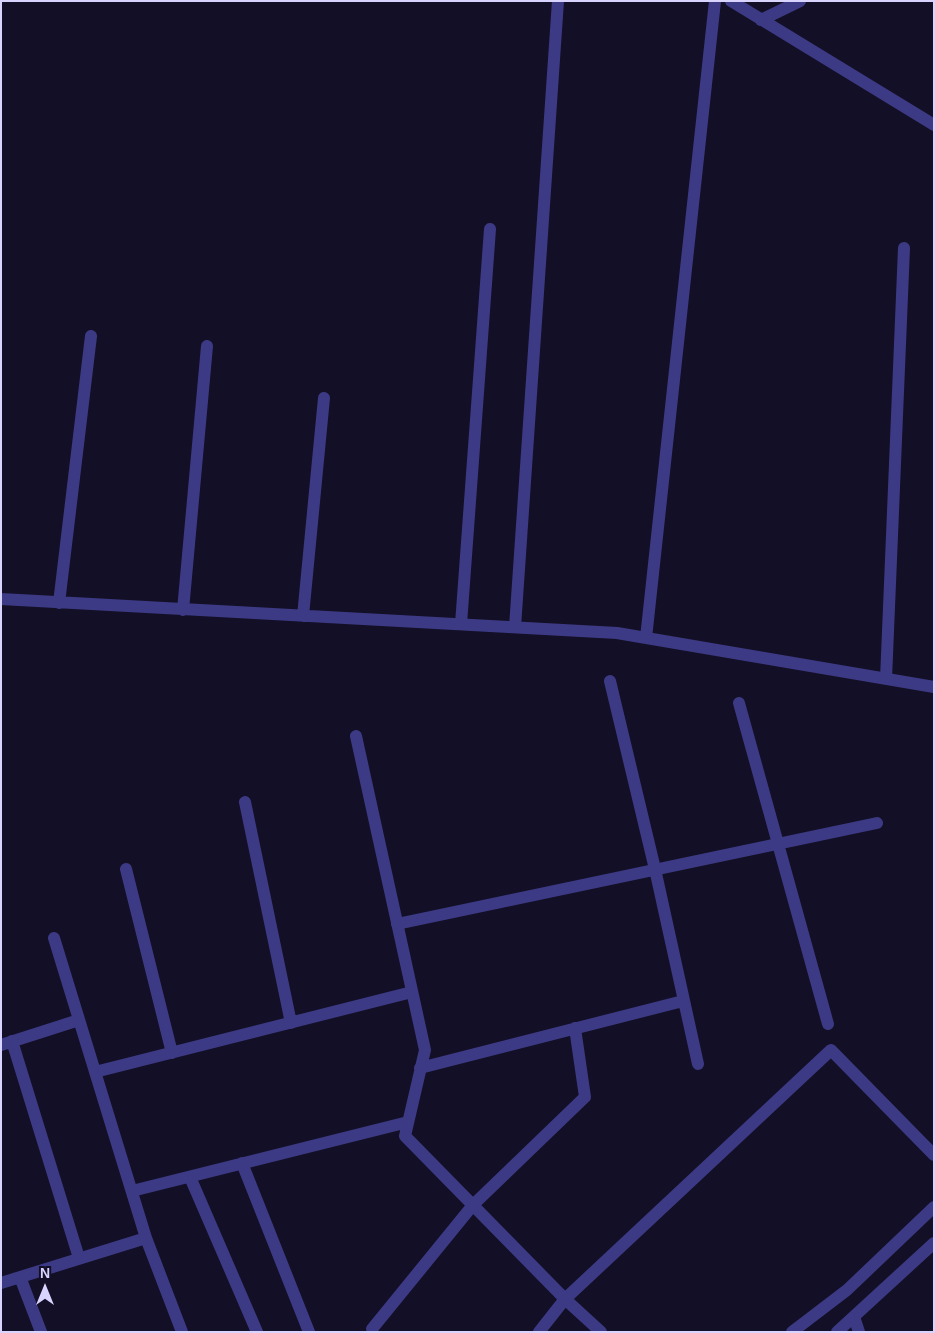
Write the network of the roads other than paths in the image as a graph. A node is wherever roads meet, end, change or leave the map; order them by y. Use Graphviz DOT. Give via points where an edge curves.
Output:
graph roads {
  1 [pos="558,1"];
  2 [pos="715,1"];
  3 [pos="731,1"];
  4 [pos="800,1"];
  5 [pos="761,20"];
  6 [pos="934,125"];
  7 [pos="490,229"];
  8 [pos="904,248"];
  9 [pos="91,336"];
  10 [pos="207,346"];
  11 [pos="324,398"];
  12 [pos="1,599"];
  13 [pos="59,603"];
  14 [pos="183,610"];
  15 [pos="303,616"];
  16 [pos="461,624"];
  17 [pos="515,627"];
  18 [pos="646,638"];
  19 [pos="886,678"];
  20 [pos="610,681"];
  21 [pos="934,687"];
  22 [pos="739,703"];
  23 [pos="356,736"];
  24 [pos="245,802"];
  25 [pos="877,824"];
  26 [pos="778,844"];
  27 [pos="126,869"];
  28 [pos="655,869"];
  29 [pos="397,924"];
  30 [pos="54,938"];
  31 [pos="412,992"];
  32 [pos="683,1001"];
  33 [pos="79,1020"];
  34 [pos="291,1023"];
  35 [pos="828,1024"];
  36 [pos="574,1028"];
  37 [pos="7,1043"];
  38 [pos="172,1052"];
  39 [pos="698,1064"];
  40 [pos="420,1068"];
  41 [pos="95,1072"];
  42 [pos="408,1122"];
  43 [pos="934,1155"];
  44 [pos="242,1164"];
  45 [pos="190,1176"];
  46 [pos="132,1191"];
  47 [pos="473,1205"];
  48 [pos="934,1207"];
  49 [pos="146,1238"];
  50 [pos="934,1243"];
  51 [pos="79,1258"];
  52 [pos="20,1277"];
  53 [pos="1,1283"];
  54 [pos="565,1299"];
  55 [pos="854,1317"];
  56 [pos="372,1330"];
  57 [pos="41,1332"];
  58 [pos="182,1332"];
  59 [pos="257,1332"];
  60 [pos="309,1332"];
  61 [pos="539,1332"];
  62 [pos="601,1332"];
  63 [pos="792,1332"];
  64 [pos="837,1332"];
  65 [pos="859,1332"];
  1 -- 17 [label="street"];
  2 -- 18 [label="street"];
  3 -- 5 [label="street"];
  4 -- 5 [label="street"];
  5 -- 6 [label="street"];
  7 -- 16 [label="street"];
  8 -- 19 [label="street"];
  9 -- 13 [label="street"];
  10 -- 14 [label="street"];
  11 -- 15 [label="street"];
  12 -- 13 [label="street"];
  13 -- 14 [label="street"];
  14 -- 15 [label="street"];
  15 -- 16 [label="street"];
  16 -- 17 [label="street"];
  17 -- 18 [label="street" via="617,633"];
  18 -- 19 [label="street"];
  19 -- 21 [label="street"];
  20 -- 28 [label="street"];
  22 -- 26 [label="street"];
  23 -- 29 [label="street"];
  24 -- 34 [label="street"];
  25 -- 26 [label="street"];
  26 -- 28 [label="street"];
  26 -- 35 [label="street"];
  27 -- 38 [label="street"];
  28 -- 29 [label="street"];
  28 -- 32 [label="street"];
  29 -- 31 [label="street"];
  30 -- 33 [label="street"];
  31 -- 34 [label="street"];
  31 -- 40 [label="street" via="425,1050"];
  32 -- 36 [label="street"];
  32 -- 39 [label="street"];
  33 -- 37 [label="street"];
  33 -- 41 [label="street"];
  34 -- 38 [label="street"];
  36 -- 40 [label="street"];
  36 -- 47 [label="street" via="585,1097"];
  37 -- 51 [label="street"];
  38 -- 41 [label="street"];
  40 -- 42 [label="street"];
  41 -- 46 [label="street"];
  42 -- 44 [label="street"];
  42 -- 47 [label="street" via="405,1136"];
  43 -- 54 [label="street" via="832,1050"];
  44 -- 45 [label="street"];
  44 -- 60 [label="street"];
  45 -- 46 [label="street"];
  45 -- 59 [label="street"];
  46 -- 49 [label="street"];
  47 -- 54 [label="street"];
  47 -- 56 [label="street"];
  48 -- 63 [label="street" via="848,1290"];
  49 -- 51 [label="street"];
  49 -- 58 [label="street"];
  50 -- 55 [label="street"];
  51 -- 52 [label="street"];
  52 -- 53 [label="street"];
  52 -- 57 [label="street"];
  54 -- 61 [label="street"];
  54 -- 62 [label="street"];
  55 -- 64 [label="street"];
  55 -- 65 [label="street"];
}
